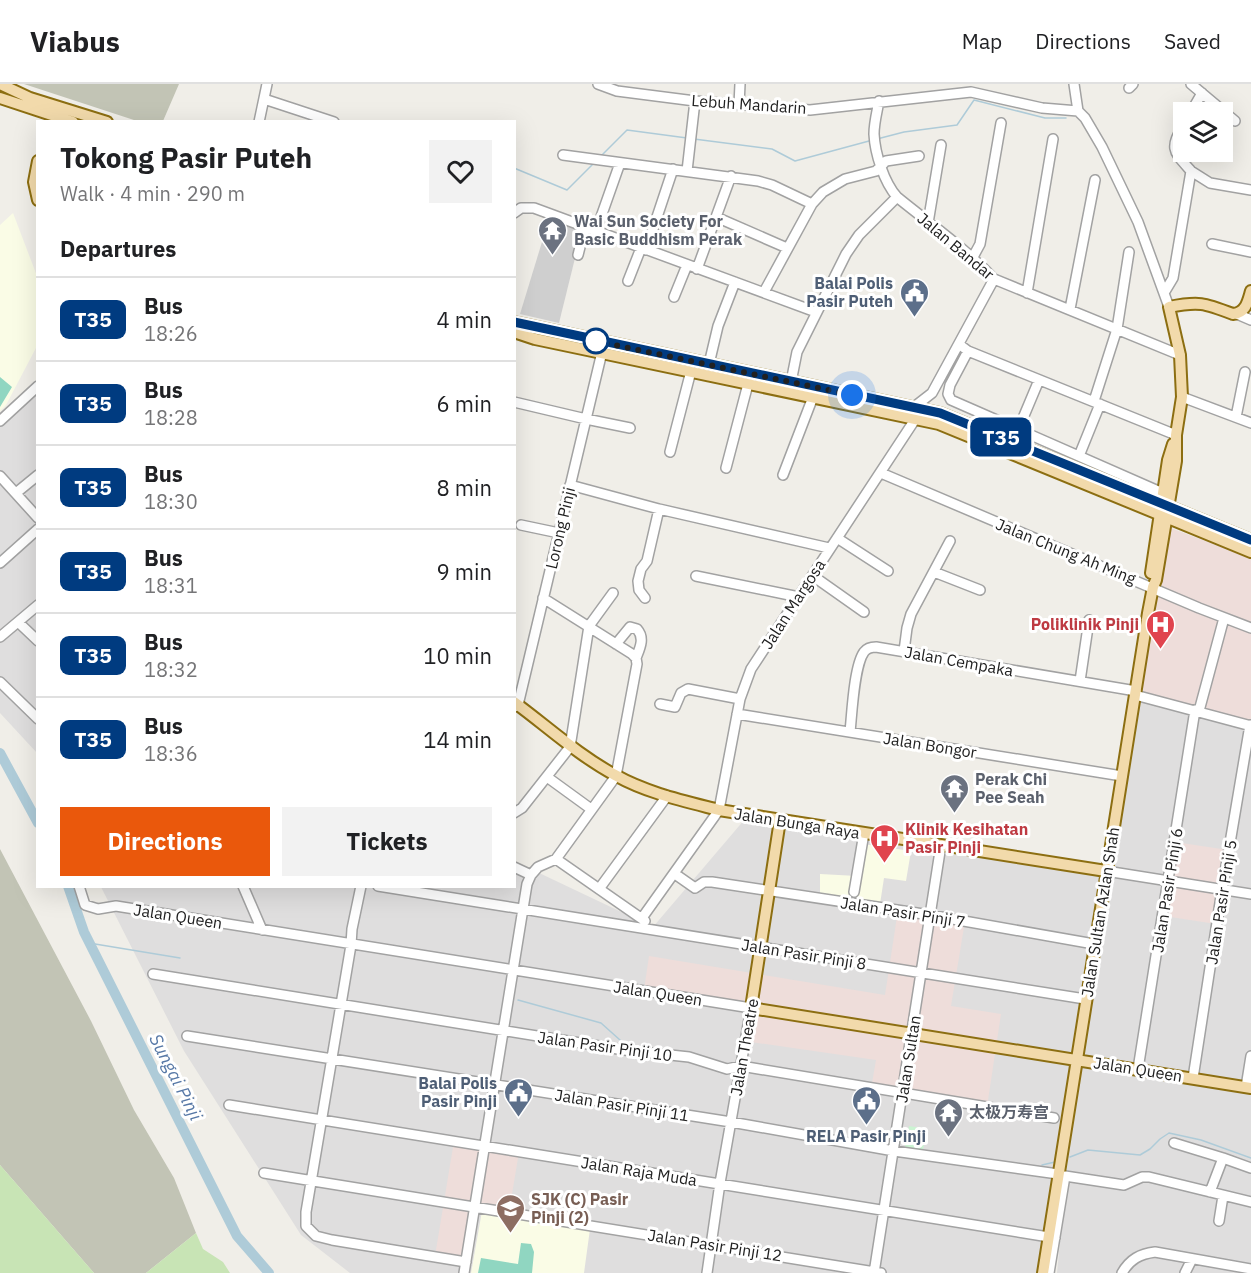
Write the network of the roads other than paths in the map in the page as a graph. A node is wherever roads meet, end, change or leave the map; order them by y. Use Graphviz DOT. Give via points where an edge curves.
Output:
graph roads {
  1 [pos="0,84"];
  2 [pos="267,84"];
  3 [pos="598,84"];
  4 [pos="740,84"];
  5 [pos="1074,84"];
  6 [pos="1191,84"];
  7 [pos="981,88"];
  8 [pos="0,92"];
  9 [pos="1202,93"];
  10 [pos="0,98"];
  11 [pos="264,99"];
  12 [pos="695,100"];
  13 [pos="879,101"];
  14 [pos="1197,102"];
  15 [pos="20,105"];
  16 [pos="739,105"];
  17 [pos="1078,111"];
  18 [pos="54,115"];
  19 [pos="92,120"];
  20 [pos="260,120"];
  21 [pos="328,120"];
  22 [pos="1234,121"];
  23 [pos="1001,123"];
  24 [pos="1053,139"];
  25 [pos="942,145"];
  26 [pos="562,155"];
  27 [pos="919,156"];
  28 [pos="1183,162"];
  29 [pos="620,163"];
  30 [pos="881,166"];
  31 [pos="673,169"];
  32 [pos="687,171"];
  33 [pos="1191,171"];
  34 [pos="731,176"];
  35 [pos="1095,180"];
  36 [pos="1251,190"];
  37 [pos="897,197"];
  38 [pos="812,204"];
  39 [pos="518,210"];
  40 [pos="716,217"];
  41 [pos="928,223"];
  42 [pos="585,227"];
  43 [pos="596,231"];
  44 [pos="1212,244"];
  45 [pos="787,248"];
  46 [pos="644,249"];
  47 [pos="1129,252"];
  48 [pos="1251,252"];
  49 [pos="578,255"];
  50 [pos="973,256"];
  51 [pos="687,265"];
  52 [pos="698,269"];
  53 [pos="994,279"];
  54 [pos="628,281"];
  55 [pos="735,282"];
  56 [pos="1251,291"];
  57 [pos="764,292"];
  58 [pos="1027,293"];
  59 [pos="1164,293"];
  60 [pos="674,297"];
  61 [pos="1168,307"];
  62 [pos="1070,309"];
  63 [pos="816,312"];
  64 [pos="1237,314"];
  65 [pos="1251,320"];
  66 [pos="516,322"];
  67 [pos="1117,329"];
  68 [pos="516,333"];
  69 [pos="960,345"];
  70 [pos="968,351"];
  71 [pos="602,352"];
  72 [pos="1180,355"];
  73 [pos="709,364"];
  74 [pos="691,371"];
  75 [pos="1245,372"];
  76 [pos="1039,380"];
  77 [pos="791,382"];
  78 [pos="748,384"];
  79 [pos="36,388"];
  80 [pos="932,393"];
  81 [pos="1182,397"];
  82 [pos="813,398"];
  83 [pos="516,402"];
  84 [pos="1097,403"];
  85 [pos="915,413"];
  86 [pos="940,413"];
  87 [pos="1236,417"];
  88 [pos="586,419"];
  89 [pos="0,421"];
  90 [pos="1251,423"];
  91 [pos="630,428"];
  92 [pos="1018,430"];
  93 [pos="1176,435"];
  94 [pos="1013,442"];
  95 [pos="670,452"];
  96 [pos="1079,456"];
  97 [pos="726,468"];
  98 [pos="881,473"];
  99 [pos="783,475"];
  100 [pos="0,476"];
  101 [pos="36,478"];
  102 [pos="570,485"];
  103 [pos="16,493"];
  104 [pos="1165,506"];
  105 [pos="659,509"];
  106 [pos="36,516"];
  107 [pos="521,525"];
  108 [pos="36,531"];
  109 [pos="559,533"];
  110 [pos="837,538"];
  111 [pos="1251,540"];
  112 [pos="950,541"];
  113 [pos="829,548"];
  114 [pos="1251,552"];
  115 [pos="0,563"];
  116 [pos="888,571"];
  117 [pos="934,572"];
  118 [pos="696,576"];
  119 [pos="813,576"];
  120 [pos="1153,587"];
  121 [pos="980,590"];
  122 [pos="613,593"];
  123 [pos="799,597"];
  124 [pos="543,598"];
  125 [pos="645,598"];
  126 [pos="36,607"];
  127 [pos="864,612"];
  128 [pos="1224,618"];
  129 [pos="1089,620"];
  130 [pos="18,622"];
  131 [pos="590,626"];
  132 [pos="1251,628"];
  133 [pos="0,638"];
  134 [pos="36,639"];
  135 [pos="616,644"];
  136 [pos="904,651"];
  137 [pos="636,658"];
  138 [pos="1080,681"];
  139 [pos="0,682"];
  140 [pos="1135,693"];
  141 [pos="740,699"];
  142 [pos="660,704"];
  143 [pos="516,705"];
  144 [pos="1197,711"];
  145 [pos="737,714"];
  146 [pos="36,717"];
  147 [pos="1251,726"];
  148 [pos="850,732"];
  149 [pos="570,747"];
  150 [pos="616,776"];
  151 [pos="1122,776"];
  152 [pos="547,777"];
  153 [pos="667,796"];
  154 [pos="591,809"];
  155 [pos="719,810"];
  156 [pos="516,812"];
  157 [pos="780,820"];
  158 [pos="864,833"];
  159 [pos="941,845"];
  160 [pos="556,859"];
  161 [pos="516,868"];
  162 [pos="1106,871"];
  163 [pos="675,874"];
  164 [pos="531,875"];
  165 [pos="1169,881"];
  166 [pos="80,888"];
  167 [pos="244,888"];
  168 [pos="361,888"];
  169 [pos="391,888"];
  170 [pos="599,889"];
  171 [pos="1222,890"];
  172 [pos="768,892"];
  173 [pos="854,892"];
  174 [pos="1251,894"];
  175 [pos="522,909"];
  176 [pos="930,915"];
  177 [pos="642,918"];
  178 [pos="262,930"];
  179 [pos="657,930"];
  180 [pos="1094,944"];
  181 [pos="351,945"];
  182 [pos="760,947"];
  183 [pos="512,971"];
  184 [pos="921,972"];
  185 [pos="153,974"];
  186 [pos="1086,999"];
  187 [pos="341,1005"];
  188 [pos="751,1008"];
  189 [pos="503,1031"];
  190 [pos="912,1033"];
  191 [pos="187,1036"];
  192 [pos="1251,1056"];
  193 [pos="1076,1059"];
  194 [pos="332,1060"];
  195 [pos="741,1066"];
  196 [pos="1138,1070"];
  197 [pos="1193,1078"];
  198 [pos="494,1084"];
  199 [pos="1249,1087"];
  200 [pos="903,1094"];
  201 [pos="229,1105"];
  202 [pos="1054,1118"];
  203 [pos="322,1120"];
  204 [pos="731,1122"];
  205 [pos="1174,1143"];
  206 [pos="484,1146"];
  207 [pos="894,1151"];
  208 [pos="1223,1158"];
  209 [pos="1251,1168"];
  210 [pos="264,1173"];
  211 [pos="1058,1174"];
  212 [pos="312,1181"];
  213 [pos="720,1184"];
  214 [pos="1210,1192"];
  215 [pos="1223,1196"];
  216 [pos="1251,1202"];
  217 [pos="475,1207"];
  218 [pos="884,1212"];
  219 [pos="1219,1221"];
  220 [pos="1051,1238"];
  221 [pos="712,1245"];
  222 [pos="1192,1259"];
  223 [pos="466,1262"];
  224 [pos="1246,1270"];
  225 [pos="464,1273"];
  226 [pos="707,1273"];
  227 [pos="877,1273"];
  228 [pos="1043,1273"];
  229 [pos="1048,1273"];
  230 [pos="1122,1273"];
  231 [pos="1185,1273"];
  1 -- 18 [label="main road"];
  2 -- 11 [label="street"];
  3 -- 12 [label="street, Lebuh Mandarin" via="618,91"];
  4 -- 16 [label="street"];
  5 -- 17 [label="street"];
  6 -- 9 [label="street"];
  7 -- 13 [label="street, Lebuh Mandarin"];
  7 -- 17 [label="street, Lebuh Mandarin" via="1042,108"];
  8 -- 15 [label="main road"];
  9 -- 14 [label="street"];
  9 -- 22 [label="street"];
  10 -- 15 [label="main road"];
  11 -- 20 [label="street"];
  11 -- 21 [label="street"];
  12 -- 16 [label="street, Lebuh Mandarin"];
  12 -- 32 [label="street"];
  13 -- 16 [label="street, Lebuh Mandarin" via="810,110"];
  13 -- 30 [label="street, Jalan Bandar" via="875,139"];
  15 -- 18 [label="main road"];
  17 -- 59 [label="street" via="1102,147 1138,222"];
  18 -- 19 [label="main road"];
  23 -- 50 [label="street" via="980,244"];
  24 -- 58 [label="street"];
  25 -- 41 [label="street"];
  26 -- 29 [label="street"];
  27 -- 30 [label="street" via="890,160"];
  28 -- 33 [label="street"];
  29 -- 31 [label="street"];
  29 -- 43 [label="street"];
  30 -- 37 [label="street, Jalan Bandar"];
  30 -- 38 [label="street" via="836,183"];
  31 -- 32 [label="street"];
  31 -- 46 [label="street"];
  32 -- 34 [label="street"];
  33 -- 36 [label="street" via="1210,183"];
  33 -- 59 [label="street" via="1173,278"];
  34 -- 38 [label="street" via="772,185"];
  34 -- 40 [label="street"];
  35 -- 62 [label="street"];
  37 -- 41 [label="street, Jalan Bandar"];
  37 -- 63 [label="street" via="853,243"];
  38 -- 45 [label="street"];
  39 -- 42 [label="street" via="534,208"];
  40 -- 45 [label="street"];
  40 -- 52 [label="street"];
  41 -- 50 [label="street, Jalan Bandar"];
  42 -- 43 [label="street"];
  42 -- 49 [label="street"];
  43 -- 46 [label="street"];
  44 -- 48 [label="street"];
  45 -- 57 [label="street"];
  46 -- 51 [label="street"];
  46 -- 54 [label="street"];
  47 -- 67 [label="street"];
  50 -- 53 [label="street, Jalan Bandar"];
  51 -- 52 [label="street"];
  51 -- 60 [label="street"];
  52 -- 55 [label="street"];
  53 -- 58 [label="street, Jalan Bandar"];
  53 -- 69 [label="street"];
  55 -- 57 [label="street"];
  55 -- 73 [label="street"];
  56 -- 64 [label="main road" via="1246,306"];
  57 -- 63 [label="street"];
  58 -- 62 [label="street, Jalan Bandar"];
  59 -- 61 [label="street"];
  61 -- 64 [label="main road" via="1193,302"];
  61 -- 72 [label="main road"];
  62 -- 67 [label="street, Jalan Bandar"];
  63 -- 77 [label="street" via="797,352"];
  64 -- 65 [label="street"];
  66 -- 73 [label="main road"];
  67 -- 72 [label="street, Jalan Bandar"];
  67 -- 84 [label="street"];
  68 -- 71 [label="main road"];
  69 -- 70 [label="street"];
  69 -- 80 [label="street"];
  70 -- 76 [label="street"];
  70 -- 92 [label="street" via="950,385 951,400"];
  71 -- 74 [label="main road"];
  71 -- 88 [label="street, Lorong Pinji"];
  72 -- 81 [label="main road"];
  73 -- 77 [label="main road"];
  74 -- 78 [label="main road"];
  74 -- 95 [label="street"];
  75 -- 87 [label="street"];
  76 -- 84 [label="street"];
  76 -- 92 [label="street"];
  77 -- 85 [label="main road"];
  78 -- 82 [label="main road"];
  78 -- 97 [label="street"];
  79 -- 89 [label="street"];
  80 -- 85 [label="street, Jalan Margosa"];
  80 -- 86 [label="street"];
  81 -- 87 [label="street"];
  81 -- 93 [label="main road"];
  82 -- 85 [label="main road"];
  82 -- 99 [label="street"];
  83 -- 88 [label="street"];
  84 -- 93 [label="street"];
  84 -- 96 [label="street"];
  85 -- 86 [label="main road"];
  85 -- 98 [label="street, Jalan Margosa"];
  85 -- 104 [label="main road"];
  86 -- 94 [label="main road"];
  87 -- 90 [label="street"];
  88 -- 91 [label="street"];
  88 -- 102 [label="street, Lorong Pinji"];
  92 -- 94 [label="street"];
  92 -- 96 [label="street"];
  93 -- 104 [label="main road, Jalan Sultan Azlan Shah" via="1176,461"];
  94 -- 104 [label="main road"];
  96 -- 104 [label="street"];
  98 -- 110 [label="street, Jalan Margosa"];
  98 -- 120 [label="street, Jalan Chung Ah Ming"];
  100 -- 103 [label="street"];
  101 -- 103 [label="street"];
  102 -- 105 [label="street"];
  102 -- 109 [label="street, Lorong Pinji"];
  103 -- 106 [label="street"];
  104 -- 111 [label="main road"];
  104 -- 114 [label="main road"];
  104 -- 120 [label="main road, Jalan Sultan Azlan Shah"];
  105 -- 113 [label="street"];
  105 -- 125 [label="street" via="638,581"];
  107 -- 109 [label="street"];
  108 -- 115 [label="street"];
  109 -- 124 [label="street, Lorong Pinji"];
  110 -- 113 [label="street, Jalan Margosa"];
  110 -- 116 [label="street"];
  112 -- 117 [label="street"];
  113 -- 119 [label="street, Jalan Margosa"];
  117 -- 121 [label="street"];
  117 -- 136 [label="street" via="909,621"];
  118 -- 123 [label="street"];
  119 -- 123 [label="street, Jalan Margosa"];
  119 -- 127 [label="street"];
  120 -- 128 [label="street, Jalan Chung Ah Ming"];
  120 -- 140 [label="main road, Jalan Sultan Azlan Shah"];
  122 -- 131 [label="street"];
  123 -- 141 [label="street, Jalan Margosa" via="752,669"];
  124 -- 131 [label="street"];
  124 -- 143 [label="street, Lorong Pinji"];
  126 -- 130 [label="street"];
  128 -- 132 [label="street, Jalan Chung Ah Ming"];
  128 -- 144 [label="street, Jalan Pasir Pinji 6"];
  129 -- 138 [label="street"];
  130 -- 133 [label="street"];
  130 -- 134 [label="street"];
  131 -- 135 [label="street"];
  131 -- 149 [label="street"];
  135 -- 137 [label="street"];
  135 -- 137 [label="street" via="630,627 638,629 642,639"];
  136 -- 138 [label="street, Jalan Cempaka"];
  136 -- 148 [label="street, Jalan Cempaka" via="876,646 864,652 858,667"];
  137 -- 150 [label="street"];
  138 -- 140 [label="street, Jalan Cempaka"];
  139 -- 146 [label="street"];
  140 -- 144 [label="street, Jalan Cempaka"];
  140 -- 151 [label="main road, Jalan Sultan Azlan Shah"];
  141 -- 142 [label="street" via="688,689 681,693 675,707"];
  141 -- 145 [label="street, Jalan Margosa"];
  143 -- 149 [label="main road, Jalan Bunga Raya"];
  144 -- 147 [label="street, Jalan Cempaka"];
  144 -- 165 [label="street, Jalan Pasir Pinji 6"];
  145 -- 148 [label="street, Jalan Bongor"];
  145 -- 155 [label="street, Jalan Margosa"];
  147 -- 171 [label="street, Jalan Pasir Pinji 5"];
  148 -- 151 [label="street, Jalan Bongor"];
  149 -- 150 [label="main road, Jalan Bunga Raya"];
  149 -- 152 [label="street"];
  150 -- 153 [label="main road, Jalan Bunga Raya"];
  150 -- 154 [label="street"];
  151 -- 162 [label="main road, Jalan Sultan Azlan Shah"];
  152 -- 154 [label="street"];
  152 -- 156 [label="street"];
  153 -- 155 [label="main road, Jalan Bunga Raya"];
  153 -- 170 [label="street"];
  154 -- 160 [label="street"];
  155 -- 157 [label="main road, Jalan Bunga Raya"];
  155 -- 163 [label="street"];
  157 -- 158 [label="main road, Jalan Bunga Raya"];
  157 -- 172 [label="main road, Jalan Theatre"];
  158 -- 159 [label="main road, Jalan Bunga Raya"];
  158 -- 173 [label="street"];
  159 -- 162 [label="main road, Jalan Bunga Raya"];
  159 -- 176 [label="street, Jalan Sultan"];
  160 -- 164 [label="street"];
  160 -- 170 [label="street"];
  161 -- 164 [label="street"];
  162 -- 165 [label="street"];
  162 -- 180 [label="main road, Jalan Sultan Azlan Shah"];
  163 -- 172 [label="street, Jalan Pasir Pinji 7" via="696,888 712,882"];
  163 -- 177 [label="street"];
  164 -- 175 [label="street"];
  165 -- 171 [label="street"];
  165 -- 196 [label="street, Jalan Pasir Pinji 6"];
  166 -- 178 [label="street, Jalan Queen" via="85,905 98,909 116,906"];
  167 -- 178 [label="street"];
  168 -- 181 [label="street"];
  169 -- 175 [label="street, Jalan Pasir Pinji 8"];
  170 -- 177 [label="street"];
  171 -- 174 [label="street"];
  171 -- 197 [label="street, Jalan Pasir Pinji 5"];
  172 -- 176 [label="street, Jalan Pasir Pinji 7"];
  172 -- 182 [label="main road, Jalan Theatre"];
  175 -- 179 [label="street, Jalan Pasir Pinji 8"];
  175 -- 183 [label="street"];
  176 -- 180 [label="street, Jalan Pasir Pinji 7"];
  176 -- 184 [label="street, Jalan Sultan"];
  177 -- 179 [label="street"];
  178 -- 181 [label="street, Jalan Queen"];
  179 -- 182 [label="street, Jalan Pasir Pinji 8"];
  180 -- 186 [label="main road, Jalan Sultan Azlan Shah"];
  181 -- 183 [label="street, Jalan Queen"];
  181 -- 187 [label="street"];
  182 -- 184 [label="street, Jalan Pasir Pinji 8"];
  182 -- 188 [label="main road, Jalan Theatre"];
  183 -- 188 [label="street, Jalan Queen"];
  183 -- 189 [label="street"];
  184 -- 186 [label="street, Jalan Pasir Pinji 8"];
  184 -- 190 [label="street, Jalan Sultan"];
  185 -- 187 [label="street, Jalan Pasir Pinji 10"];
  186 -- 193 [label="main road, Jalan Sultan Azlan Shah"];
  187 -- 189 [label="street, Jalan Pasir Pinji 10"];
  187 -- 194 [label="street"];
  188 -- 190 [label="main road, Jalan Queen"];
  188 -- 195 [label="street, Jalan Theatre"];
  189 -- 195 [label="street, Jalan Pasir Pinji 10" via="689,1057 726,1069"];
  189 -- 198 [label="street"];
  190 -- 193 [label="main road, Jalan Queen"];
  190 -- 200 [label="street, Jalan Sultan"];
  191 -- 194 [label="street, Jalan Pasir Pinji 11"];
  192 -- 199 [label="street"];
  193 -- 196 [label="main road, Jalan Queen"];
  193 -- 211 [label="main road, Jalan Sultan Azlan Shah"];
  194 -- 198 [label="street, Jalan Pasir Pinji 11"];
  194 -- 203 [label="street"];
  195 -- 200 [label="street, Jalan Pasir Pinji 10"];
  195 -- 204 [label="street, Jalan Theatre"];
  196 -- 197 [label="main road, Jalan Queen"];
  197 -- 199 [label="main road, Jalan Queen"];
  198 -- 204 [label="street, Jalan Pasir Pinji 11"];
  198 -- 206 [label="street"];
  200 -- 202 [label="street, Jalan Pasir Pinji 10"];
  200 -- 207 [label="street, Jalan Sultan"];
  201 -- 203 [label="street, Jalan Raja Muda"];
  203 -- 206 [label="street, Jalan Raja Muda"];
  203 -- 212 [label="street"];
  204 -- 207 [label="street, Jalan Pasir Pinji 11"];
  204 -- 213 [label="street, Jalan Theatre"];
  205 -- 208 [label="street"];
  206 -- 213 [label="street, Jalan Raja Muda"];
  206 -- 217 [label="street"];
  207 -- 211 [label="street, Jalan Pasir Pinji 11"];
  207 -- 218 [label="street, Jalan Sultan"];
  208 -- 209 [label="street"];
  208 -- 214 [label="street"];
  210 -- 212 [label="street, Jalan Pasir Pinji 12"];
  211 -- 220 [label="main road, Jalan Sultan Azlan Shah"];
  212 -- 217 [label="street, Jalan Pasir Pinji 12"];
  212 -- 223 [label="street" via="306,1226 316,1236"];
  213 -- 218 [label="street, Jalan Raja Muda"];
  213 -- 221 [label="street, Jalan Theatre"];
  214 -- 215 [label="street"];
  214 -- 220 [label="street" via="1149,1177 1116,1185 1065,1176"];
  215 -- 216 [label="street"];
  215 -- 219 [label="street"];
  217 -- 221 [label="street, Jalan Pasir Pinji 12"];
  217 -- 223 [label="street"];
  218 -- 220 [label="street, Jalan Raja Muda"];
  218 -- 227 [label="street, Jalan Sultan"];
  220 -- 228 [label="main road, Jalan Sultan Azlan Shah"];
  220 -- 229 [label="main road, Jalan Sultan Azlan Shah"];
  221 -- 226 [label="street, Jalan Theatre"];
  221 -- 227 [label="street, Jalan Pasir Pinji 12"];
  222 -- 224 [label="street"];
  222 -- 230 [label="street" via="1144,1253 1133,1258"];
  222 -- 231 [label="street"];
  223 -- 225 [label="street"];
}
